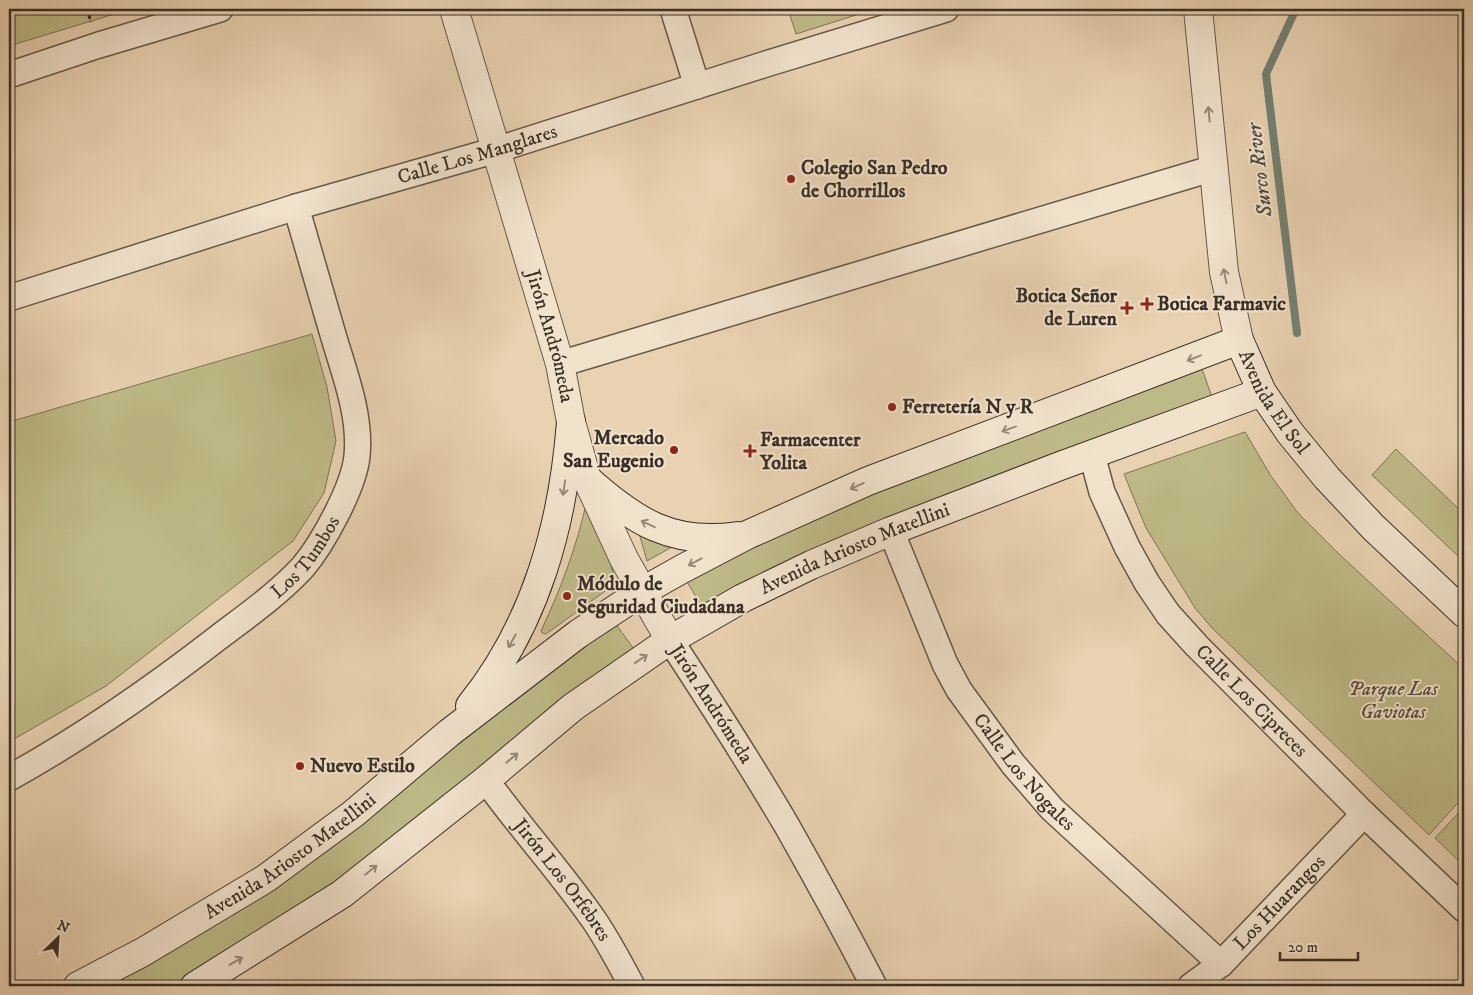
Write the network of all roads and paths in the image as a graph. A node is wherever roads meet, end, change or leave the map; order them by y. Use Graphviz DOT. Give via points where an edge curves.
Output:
graph roads {
  1 [pos="220,9"];
  2 [pos="454,9"];
  3 [pos="673,9"];
  4 [pos="946,9"];
  5 [pos="1198,9"];
  6 [pos="9,75"];
  7 [pos="697,86"];
  8 [pos="496,150"];
  9 [pos="1214,168"];
  10 [pos="296,207"];
  11 [pos="9,298"];
  12 [pos="1239,340"];
  13 [pos="560,364"];
  14 [pos="1262,392"];
  15 [pos="571,422"];
  16 [pos="1092,455"];
  17 [pos="588,479"];
  18 [pos="891,531"];
  19 [pos="747,535"];
  20 [pos="643,592"];
  21 [pos="1464,613"];
  22 [pos="670,640"];
  23 [pos="449,733"];
  24 [pos="9,778"];
  25 [pos="486,780"];
  26 [pos="1364,814"];
  27 [pos="1464,909"];
  28 [pos="1221,964"];
  29 [pos="628,985"];
  30 [pos="78,986"];
  31 [pos="195,986"];
  32 [pos="874,986"];
  33 [pos="1191,986"];
  1 -- 6 [label="street"];
  2 -- 8 [label="main road, Jirón Andrómeda"];
  3 -- 7 [label="street"];
  4 -- 7 [label="street, Calle Los Manglares"];
  9 -- 5 [label="main road, Avenida El Sol, one-way"];
  7 -- 8 [label="street, Calle Los Manglares"];
  8 -- 10 [label="street, Calle Los Manglares"];
  8 -- 13 [label="main road, Jirón Andrómeda"];
  12 -- 9 [label="main road, Avenida El Sol, one-way" via="1224,272"];
  9 -- 13 [label="street"];
  10 -- 11 [label="street, Calle Los Manglares"];
  10 -- 24 [label="street, Los Tumbos" via="351,395 357,435 353,473 328,530 303,567 256,609 96,726"];
  12 -- 14 [label="main road, Avenida El Sol"];
  12 -- 19 [label="main road, Avenida Ariosto Matellini, one-way" via="868,481"];
  13 -- 15 [label="main road, Jirón Andrómeda"];
  14 -- 16 [label="main road, Avenida Ariosto Matellini"];
  14 -- 21 [label="main road, Avenida El Sol" via="1327,478 1373,527"];
  15 -- 17 [label="main road, Jirón Andrómeda"];
  15 -- 23 [label="main road, one-way" via="561,506 537,588 499,664"];
  16 -- 18 [label="main road, Avenida Ariosto Matellini"];
  16 -- 26 [label="street, Calle Los Cipreces" via="1102,492 1127,547 1168,614"];
  19 -- 17 [label="main road, one-way" via="708,538 651,526 618,506"];
  17 -- 20 [label="main road, Jirón Andrómeda" via="624,559"];
  18 -- 22 [label="main road, Avenida Ariosto Matellini" via="742,598"];
  18 -- 28 [label="street, Calle Los Nogales" via="945,664 1013,764 1052,809"];
  19 -- 20 [label="main road, Avenida Ariosto Matellini, one-way"];
  20 -- 22 [label="main road, Jirón Andrómeda"];
  20 -- 23 [label="main road, Avenida Ariosto Matellini" via="578,634"];
  25 -- 22 [label="main road, Avenida Ariosto Matellini, one-way" via="573,707"];
  22 -- 32 [label="street, Jirón Andrómeda" via="787,826"];
  23 -- 30 [label="main road, Avenida Ariosto Matellini" via="353,814 266,878 143,952"];
  25 -- 29 [label="street, Jirón Los Orfebres" via="597,924"];
  31 -- 25 [label="main road, Avenida Ariosto Matellini, one-way" via="342,894"];
  26 -- 27 [label="street, Calle Los Cipreces"];
  26 -- 28 [label="street, Los Huarangos"];
  28 -- 33 [label="street, Los Huarangos"];
}
